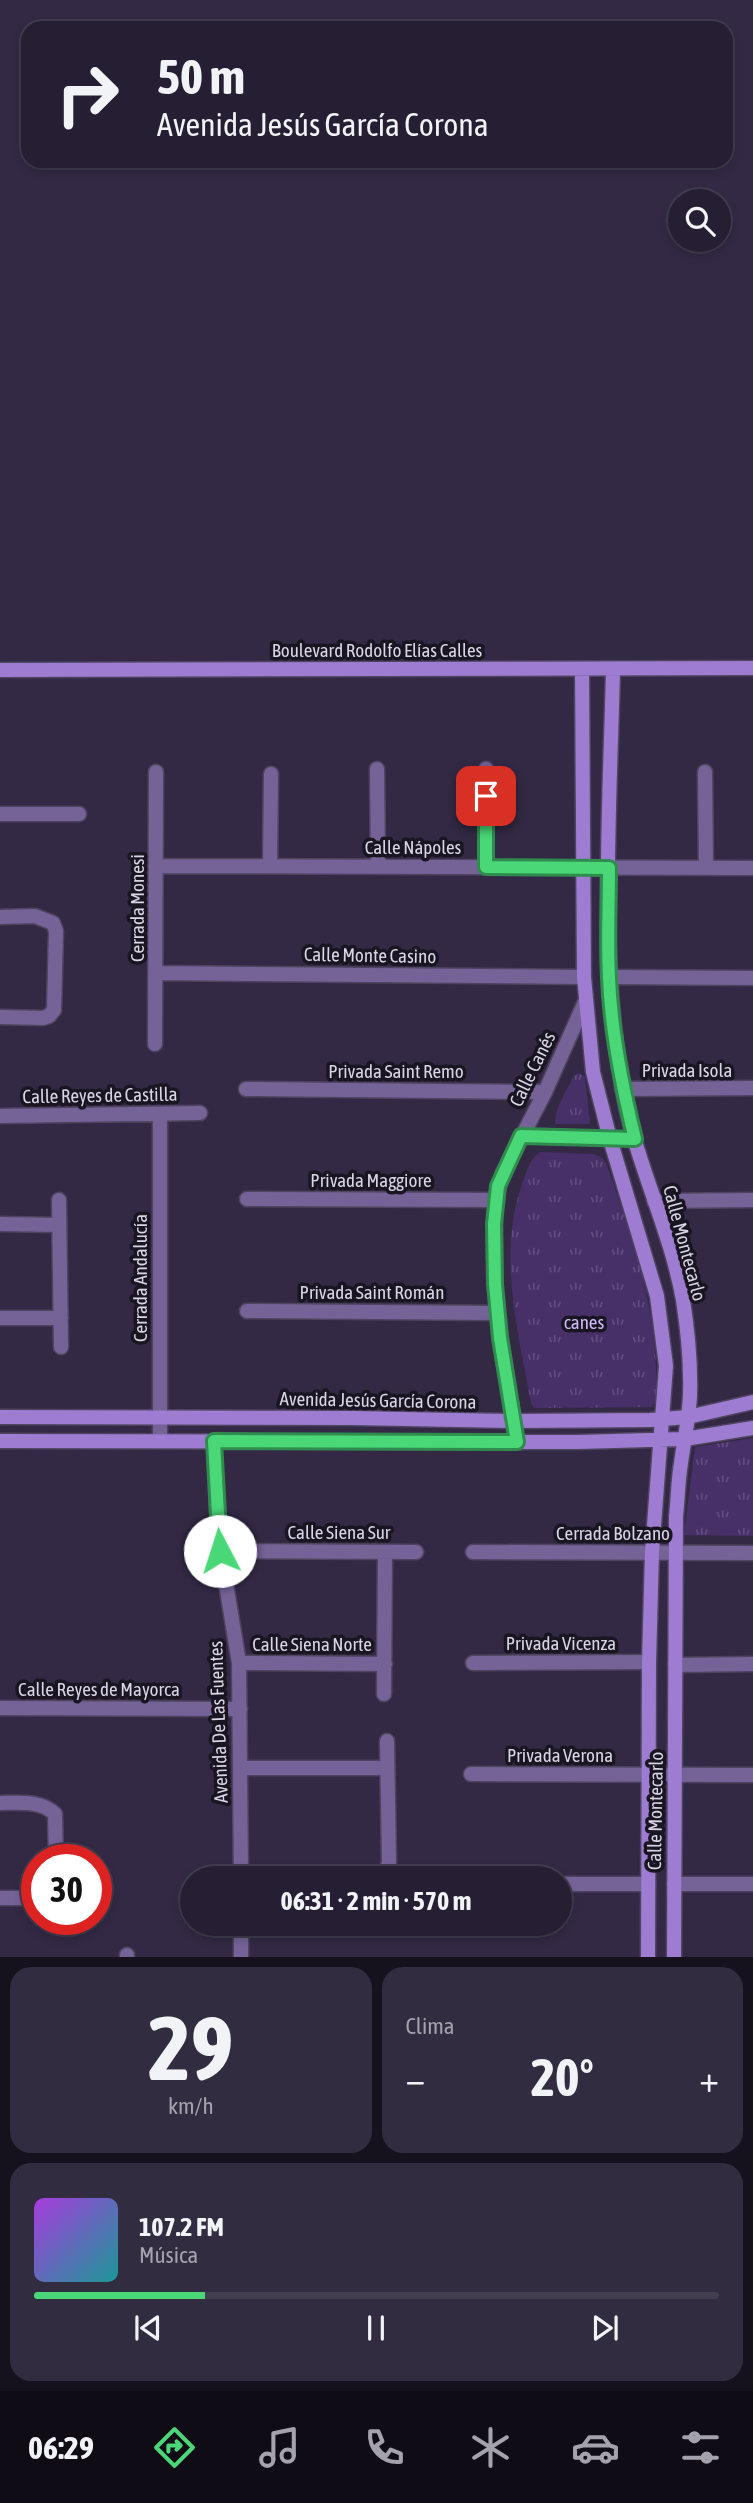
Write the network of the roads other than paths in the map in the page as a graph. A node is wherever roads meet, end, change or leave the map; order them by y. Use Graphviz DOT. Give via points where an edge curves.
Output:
graph roads {
  1 [pos="753,668"];
  2 [pos="613,669"];
  3 [pos="0,670"];
  4 [pos="582,670"];
  5 [pos="377,769"];
  6 [pos="486,769"];
  7 [pos="156,772"];
  8 [pos="705,772"];
  9 [pos="271,774"];
  10 [pos="0,814"];
  11 [pos="79,814"];
  12 [pos="156,866"];
  13 [pos="270,866"];
  14 [pos="378,867"];
  15 [pos="486,867"];
  16 [pos="583,867"];
  17 [pos="706,867"];
  18 [pos="753,867"];
  19 [pos="609,868"];
  20 [pos="0,917"];
  21 [pos="156,973"];
  22 [pos="584,977"];
  23 [pos="609,977"];
  24 [pos="753,978"];
  25 [pos="585,1002"];
  26 [pos="0,1017"];
  27 [pos="155,1044"];
  28 [pos="753,1088"];
  29 [pos="246,1089"];
  30 [pos="622,1089"];
  31 [pos="545,1092"];
  32 [pos="200,1113"];
  33 [pos="160,1114"];
  34 [pos="0,1116"];
  35 [pos="521,1136"];
  36 [pos="610,1139"];
  37 [pos="635,1139"];
  38 [pos="247,1199"];
  39 [pos="59,1200"];
  40 [pos="495,1200"];
  41 [pos="654,1200"];
  42 [pos="753,1200"];
  43 [pos="0,1224"];
  44 [pos="60,1225"];
  45 [pos="247,1311"];
  46 [pos="497,1312"];
  47 [pos="0,1318"];
  48 [pos="61,1318"];
  49 [pos="61,1347"];
  50 [pos="753,1402"];
  51 [pos="688,1416"];
  52 [pos="0,1417"];
  53 [pos="161,1417"];
  54 [pos="663,1419"];
  55 [pos="515,1421"];
  56 [pos="753,1428"];
  57 [pos="685,1439"];
  58 [pos="660,1440"];
  59 [pos="0,1441"];
  60 [pos="160,1441"];
  61 [pos="214,1441"];
  62 [pos="517,1442"];
  63 [pos="220,1551"];
  64 [pos="385,1552"];
  65 [pos="416,1552"];
  66 [pos="473,1552"];
  67 [pos="652,1552"];
  68 [pos="676,1552"];
  69 [pos="753,1553"];
  70 [pos="649,1662"];
  71 [pos="239,1663"];
  72 [pos="473,1663"];
  73 [pos="385,1664"];
  74 [pos="753,1664"];
  75 [pos="675,1665"];
  76 [pos="384,1694"];
  77 [pos="0,1708"];
  78 [pos="240,1709"];
  79 [pos="387,1741"];
  80 [pos="241,1768"];
  81 [pos="386,1768"];
  82 [pos="471,1774"];
  83 [pos="650,1774"];
  84 [pos="753,1775"];
  85 [pos="676,1776"];
  86 [pos="0,1803"];
  87 [pos="56,1844"];
  88 [pos="241,1866"];
  89 [pos="388,1866"];
  90 [pos="572,1884"];
  91 [pos="648,1884"];
  92 [pos="674,1884"];
  93 [pos="753,1884"];
  94 [pos="0,1898"];
  95 [pos="21,1898"];
  96 [pos="241,1936"];
  97 [pos="241,1957"];
  98 [pos="648,1957"];
  99 [pos="674,1957"];
  1 -- 2 [label="street, Boulevard Rodolfo Elías Calles"];
  2 -- 4 [label="street, Boulevard Rodolfo Elías Calles"];
  2 -- 19 [label="street, Calle Montecarlo"];
  3 -- 4 [label="street, Boulevard Rodolfo Elías Calles"];
  4 -- 16 [label="street, Calle Montecarlo"];
  5 -- 14 [label="street"];
  6 -- 15 [label="street"];
  7 -- 12 [label="street, Cerrada Monesi"];
  8 -- 17 [label="street"];
  9 -- 13 [label="street"];
  10 -- 11 [label="street"];
  12 -- 13 [label="street, Calle Nápoles"];
  12 -- 21 [label="street, Cerrada Monesi"];
  13 -- 14 [label="street, Calle Nápoles"];
  14 -- 15 [label="street, Calle Nápoles"];
  15 -- 16 [label="street, Calle Nápoles"];
  16 -- 19 [label="street, Calle Nápoles"];
  16 -- 22 [label="street, Calle Montecarlo"];
  17 -- 18 [label="street, Calle Nápoles"];
  17 -- 19 [label="street, Calle Nápoles"];
  19 -- 23 [label="street, Calle Montecarlo"];
  20 -- 26 [label="street" via="35,916 53,923 56,931 54,1010 43,1018"];
  21 -- 22 [label="street, Calle Monte Casino"];
  21 -- 27 [label="street, Cerrada Monesi"];
  22 -- 25 [label="street, Calle Montecarlo"];
  23 -- 24 [label="street"];
  23 -- 30 [label="street, Calle Montecarlo"];
  25 -- 31 [label="street, Calle Canés"];
  25 -- 36 [label="street, Calle Montecarlo" via="593,1072"];
  28 -- 30 [label="street, Privada Isola"];
  29 -- 31 [label="street, Privada Saint Remo"];
  30 -- 37 [label="street, Calle Montecarlo"];
  31 -- 35 [label="street, Calle Canés"];
  32 -- 33 [label="street, Calle Reyes de Castilla"];
  33 -- 34 [label="street, Calle Reyes de Castilla"];
  33 -- 53 [label="street, Cerrada Andalucía"];
  35 -- 36 [label="street"];
  35 -- 40 [label="street, Calle Canés"];
  36 -- 37 [label="street"];
  36 -- 54 [label="street, Calle Montecarlo" via="657,1296 666,1366"];
  37 -- 41 [label="street, Calle Montecarlo"];
  38 -- 40 [label="street, Privada Maggiore"];
  39 -- 44 [label="street"];
  40 -- 46 [label="street, Calle Canés"];
  41 -- 42 [label="street"];
  41 -- 51 [label="street, Calle Montecarlo" via="673,1255 687,1324"];
  43 -- 44 [label="street"];
  44 -- 48 [label="street"];
  45 -- 46 [label="street, Privada Saint Román"];
  46 -- 55 [label="street, Calle Canés"];
  47 -- 48 [label="street"];
  48 -- 49 [label="street"];
  50 -- 51 [label="street, Avenida Jesús García Corona"];
  51 -- 54 [label="street, Avenida Jesús García Corona"];
  51 -- 57 [label="street, Calle Montecarlo"];
  52 -- 53 [label="street, Avenida Jesús García Corona"];
  53 -- 55 [label="street, Avenida Jesús García Corona"];
  53 -- 60 [label="street, Cerrada Andalucía"];
  54 -- 55 [label="street, Avenida Jesús García Corona"];
  54 -- 58 [label="street, Calle Montecarlo"];
  55 -- 62 [label="street, Calle Canés"];
  56 -- 57 [label="street"];
  57 -- 58 [label="street"];
  57 -- 68 [label="street, Calle Montecarlo"];
  58 -- 62 [label="street"];
  58 -- 67 [label="street, Calle Montecarlo"];
  59 -- 60 [label="street"];
  60 -- 61 [label="street"];
  61 -- 62 [label="street"];
  61 -- 63 [label="street, Avenida De Las Fuentes"];
  63 -- 64 [label="street, Calle Siena Sur"];
  63 -- 71 [label="street, Avenida De Las Fuentes"];
  64 -- 65 [label="street, Calle Siena Sur"];
  64 -- 73 [label="street"];
  66 -- 67 [label="street, Cerrada Bolzano"];
  67 -- 68 [label="street, Cerrada Bolzano"];
  67 -- 70 [label="street, Calle Montecarlo"];
  68 -- 69 [label="street, Cerrada Bolzano"];
  68 -- 75 [label="street, Calle Montecarlo"];
  70 -- 72 [label="street, Privada Vicenza"];
  70 -- 83 [label="street, Calle Montecarlo"];
  71 -- 73 [label="street, Calle Siena Norte"];
  71 -- 78 [label="street, Avenida De Las Fuentes"];
  73 -- 76 [label="street"];
  74 -- 75 [label="street"];
  75 -- 85 [label="street, Calle Montecarlo"];
  77 -- 78 [label="street, Calle Reyes de Mayorca"];
  78 -- 80 [label="street, Avenida De Las Fuentes"];
  79 -- 81 [label="street"];
  80 -- 81 [label="street"];
  80 -- 88 [label="street, Avenida De Las Fuentes"];
  81 -- 89 [label="street"];
  82 -- 83 [label="street, Privada Verona"];
  83 -- 85 [label="street, Privada Verona"];
  83 -- 91 [label="street, Calle Montecarlo"];
  84 -- 85 [label="street, Privada Verona"];
  85 -- 92 [label="street, Calle Montecarlo"];
  86 -- 87 [label="street" via="36,1804 55,1814"];
  90 -- 91 [label="street"];
  91 -- 98 [label="street, Calle Montecarlo"];
  92 -- 93 [label="street"];
  92 -- 99 [label="street, Calle Montecarlo"];
  94 -- 95 [label="street"];
  96 -- 97 [label="street"];
}
